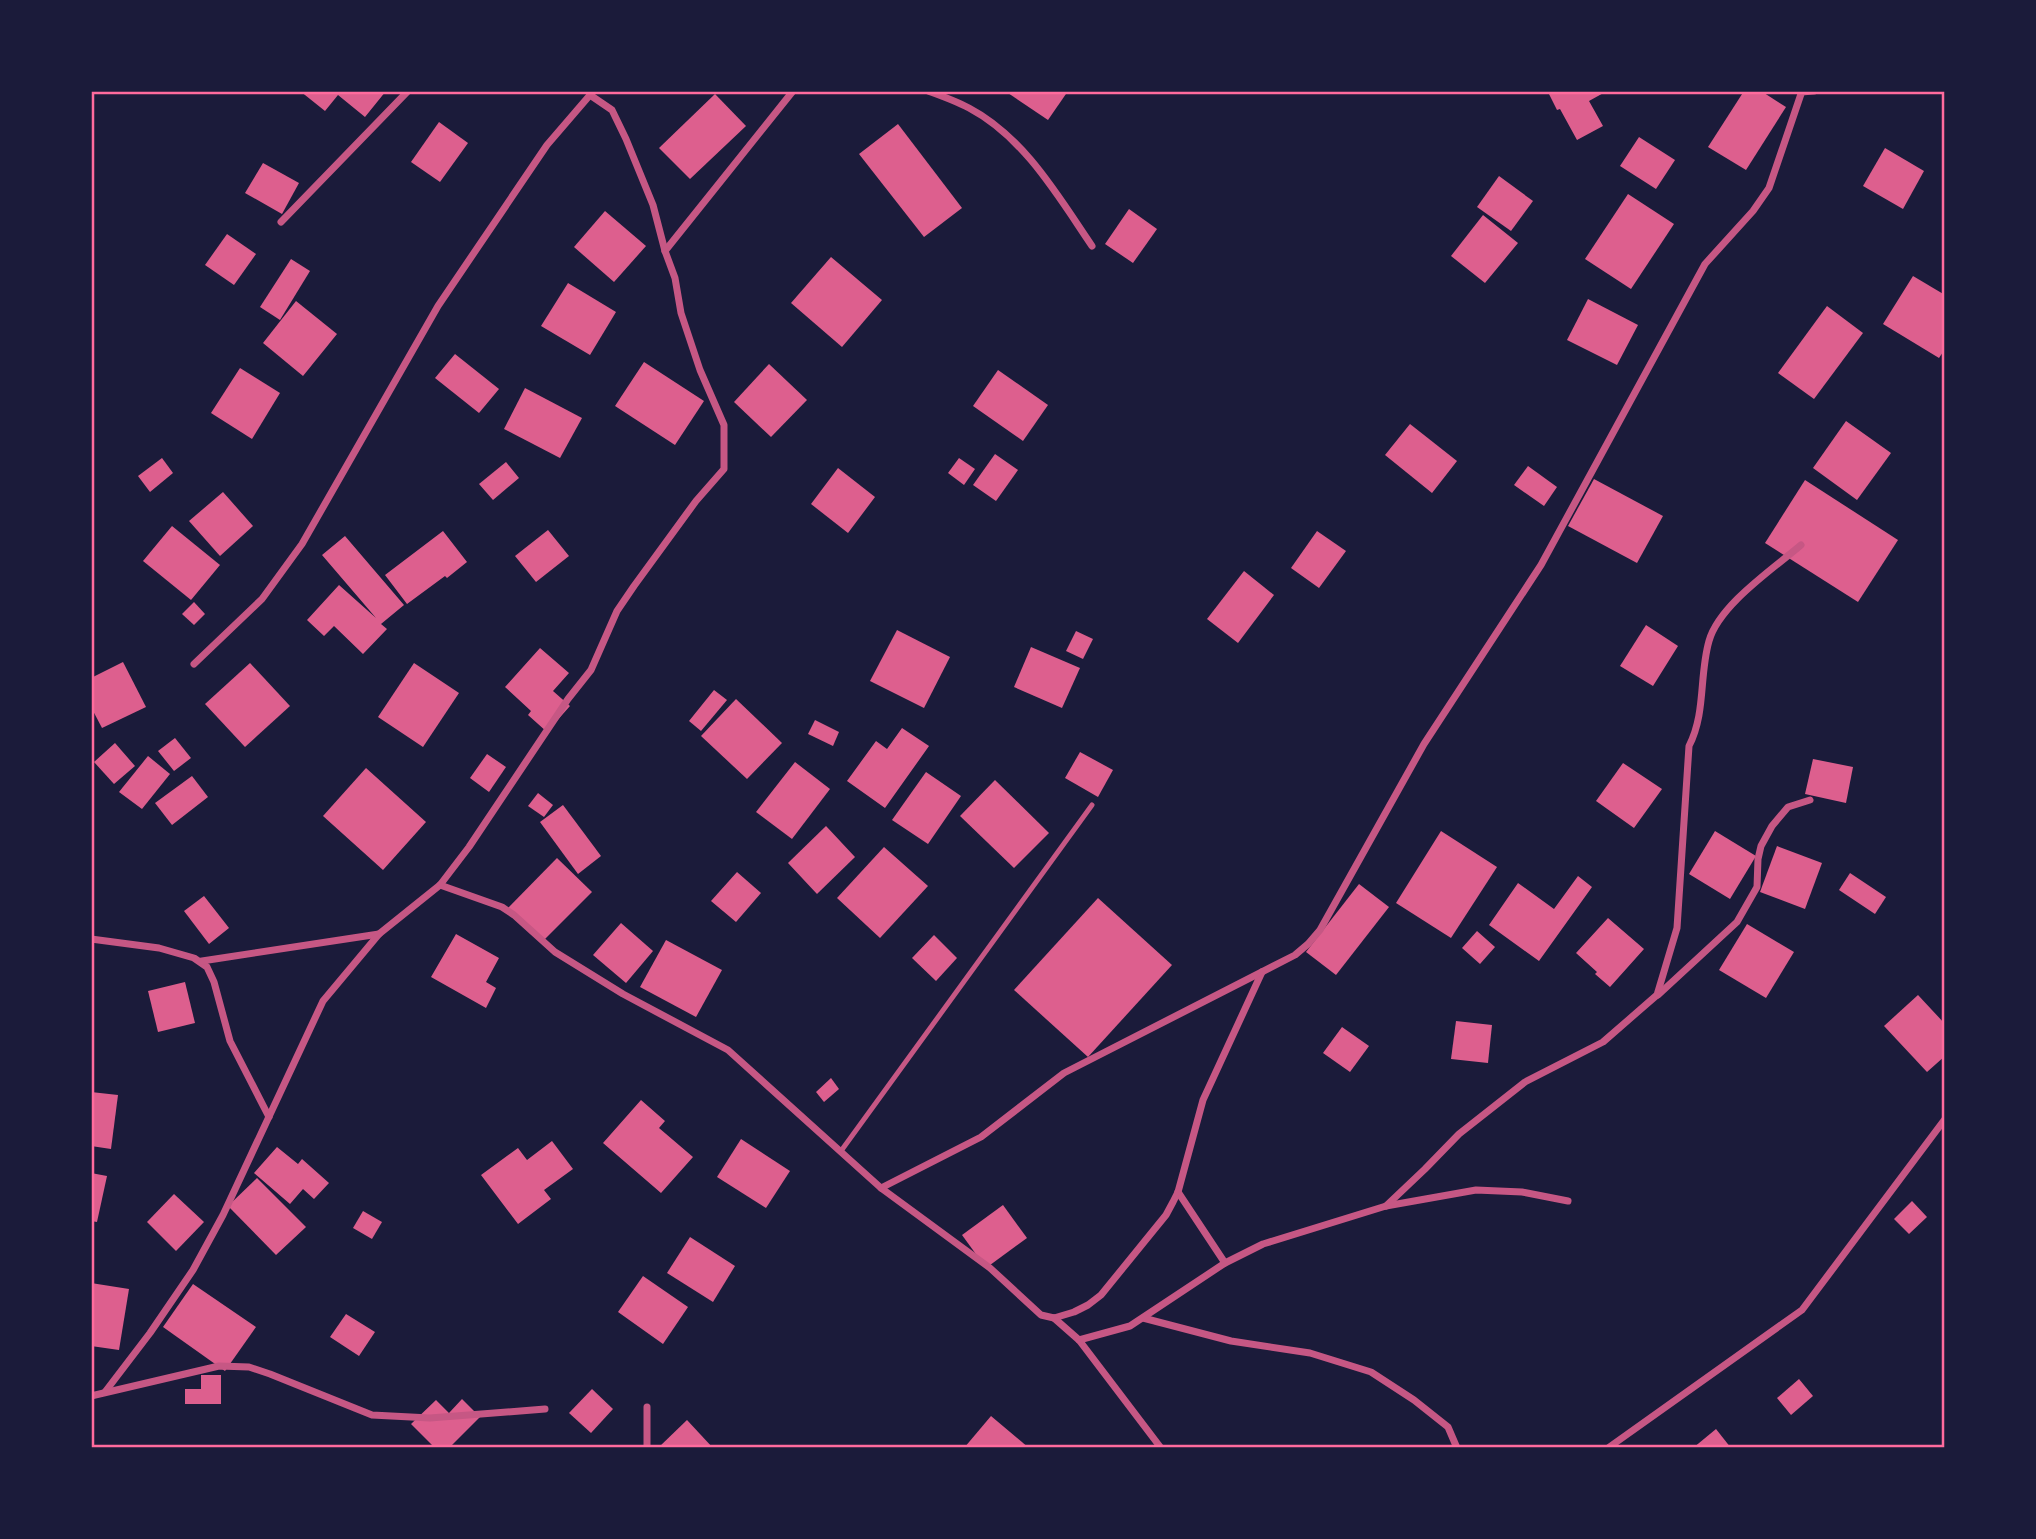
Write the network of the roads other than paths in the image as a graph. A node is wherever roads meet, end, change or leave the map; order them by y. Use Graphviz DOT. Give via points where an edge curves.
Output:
graph roads {
  1 [pos="408,91"];
  2 [pos="793,91"];
  3 [pos="928,91"];
  4 [pos="1802,91"];
  5 [pos="1814,91"];
  6 [pos="281,222"];
  7 [pos="1092,246"];
  8 [pos="665,251"];
  9 [pos="1801,545"];
  10 [pos="194,664"];
  11 [pos="1810,800"];
  12 [pos="1092,805"];
  13 [pos="440,885"];
  14 [pos="379,934"];
  15 [pos="91,939"];
  16 [pos="202,961"];
  17 [pos="1262,971"];
  18 [pos="1657,995"];
  19 [pos="269,1117"];
  20 [pos="1945,1119"];
  21 [pos="841,1152"];
  22 [pos="881,1188"];
  23 [pos="1178,1192"];
  24 [pos="1569,1201"];
  25 [pos="1386,1206"];
  26 [pos="1225,1263"];
  27 [pos="1054,1318"];
  28 [pos="1143,1318"];
  29 [pos="1079,1340"];
  30 [pos="104,1392"];
  31 [pos="91,1396"];
  32 [pos="647,1407"];
  33 [pos="545,1409"];
  34 [pos="646,1448"];
  35 [pos="1161,1448"];
  36 [pos="1457,1448"];
  37 [pos="1608,1448"];
  1 -- 6 [label="street"];
  2 -- 8 [label="street"];
  3 -- 7 [label="street" via="969,108 1006,134 1055,191"];
  4 -- 5 [label="street"];
  4 -- 17 [label="street" via="1769,188 1705,264 1541,565 1424,744 1320,930 1295,955"];
  8 -- 10 [label="street" via="653,205 626,139 612,110 590,95 547,145 438,306 302,544 262,599"];
  8 -- 13 [label="street" via="700,370 724,425 724,469 634,586 617,611 591,670"];
  9 -- 18 [label="street" via="1729,607 1709,642 1698,722 1689,746 1676,928"];
  11 -- 18 [label="street" via="1788,807 1772,826 1761,846 1757,887 1737,922"];
  12 -- 21 [label="lane"];
  13 -- 14 [label="street"];
  13 -- 21 [label="street" via="502,907 555,952 724,1048"];
  14 -- 16 [label="street"];
  14 -- 19 [label="street" via="323,1001"];
  15 -- 16 [label="street" via="159,948"];
  16 -- 19 [label="street" via="211,972 229,1041"];
  17 -- 22 [label="street" via="1064,1073 982,1137"];
  17 -- 23 [label="street" via="1203,1100"];
  18 -- 25 [label="street" via="1603,1042 1525,1082 1459,1134"];
  19 -- 30 [label="street" via="193,1270"];
  20 -- 37 [label="street" via="1802,1310"];
  21 -- 22 [label="street"];
  22 -- 27 [label="street" via="990,1268 1029,1306"];
  23 -- 26 [label="street"];
  23 -- 27 [label="street" via="1166,1215 1101,1295"];
  24 -- 25 [label="street" via="1476,1190"];
  25 -- 26 [label="street" via="1263,1244"];
  26 -- 28 [label="street"];
  27 -- 29 [label="street"];
  28 -- 29 [label="street"];
  28 -- 36 [label="street" via="1231,1341 1310,1353 1371,1372 1448,1427"];
  29 -- 35 [label="street"];
  30 -- 31 [label="street"];
  30 -- 33 [label="street" via="219,1366 248,1367 372,1415 430,1418"];
  32 -- 34 [label="street"];
}
